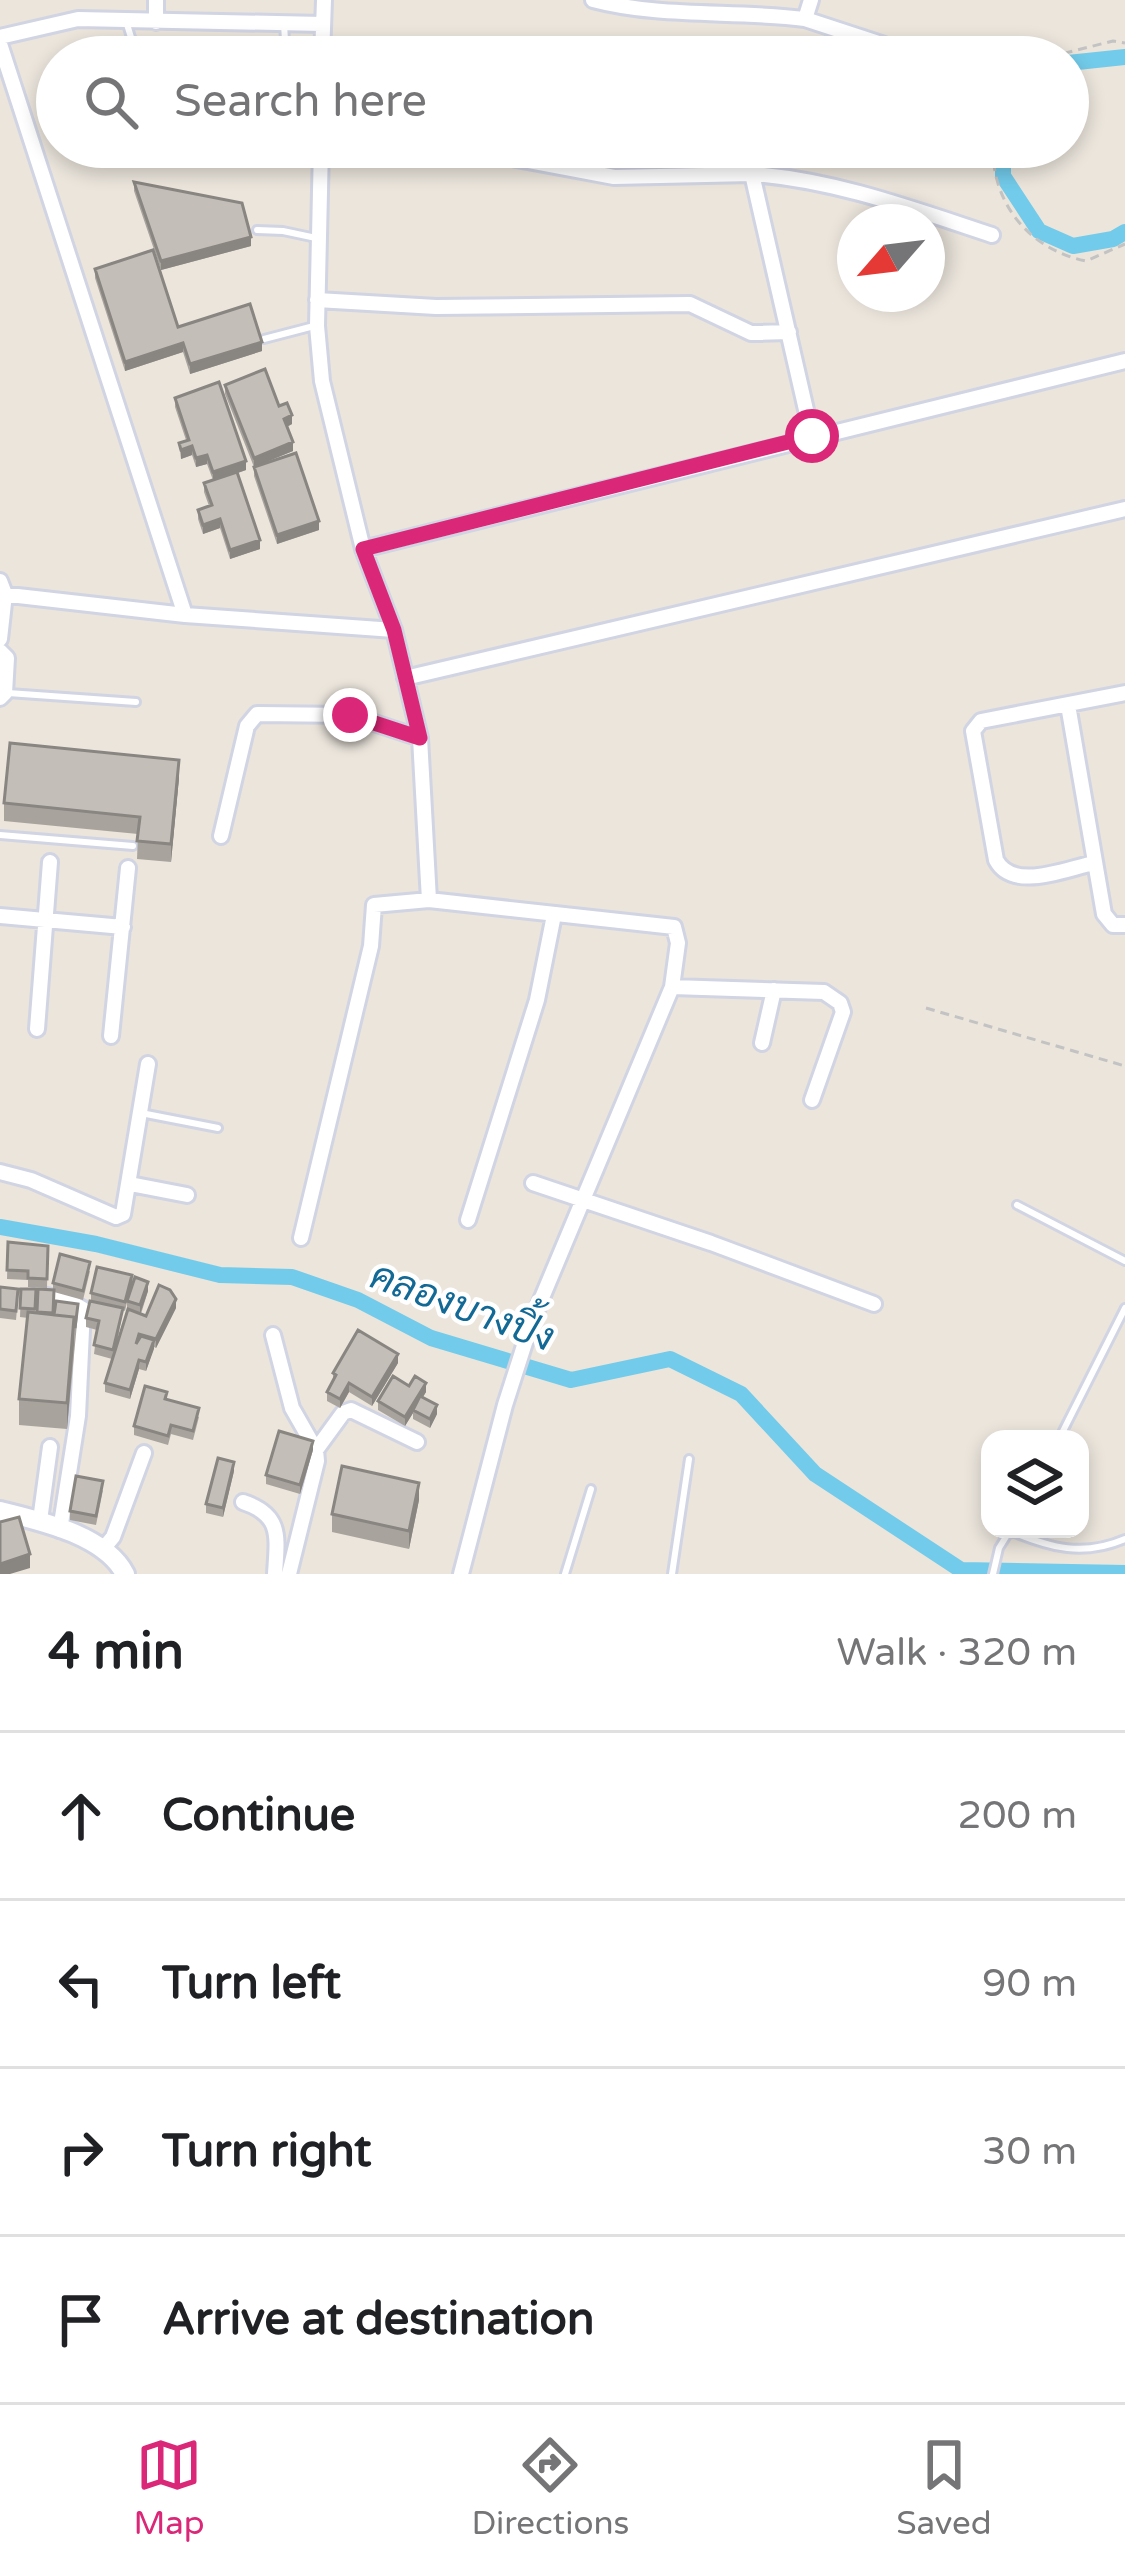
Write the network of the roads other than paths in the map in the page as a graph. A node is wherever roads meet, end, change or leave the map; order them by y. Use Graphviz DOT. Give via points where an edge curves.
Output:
graph roads {
  1 [pos="156,0"];
  2 [pos="324,0"];
  3 [pos="593,0"];
  4 [pos="812,0"];
  5 [pos="805,19"];
  6 [pos="126,21"];
  7 [pos="156,22"];
  8 [pos="284,24"];
  9 [pos="323,24"];
  10 [pos="131,36"];
  11 [pos="285,36"];
  12 [pos="323,36"];
  13 [pos="857,36"];
  14 [pos="0,41"];
  15 [pos="36,153"];
  16 [pos="41,168"];
  17 [pos="321,168"];
  18 [pos="566,168"];
  19 [pos="752,174"];
  20 [pos="257,230"];
  21 [pos="992,235"];
  22 [pos="319,239"];
  23 [pos="317,300"];
  24 [pos="317,326"];
  25 [pos="789,332"];
  26 [pos="264,339"];
  27 [pos="1125,361"];
  28 [pos="812,436"];
  29 [pos="1125,509"];
  30 [pos="363,549"];
  31 [pos="2,589"];
  32 [pos="185,615"];
  33 [pos="394,630"];
  34 [pos="0,639"];
  35 [pos="0,651"];
  36 [pos="405,678"];
  37 [pos="1125,693"];
  38 [pos="2,696"];
  39 [pos="136,702"];
  40 [pos="1068,705"];
  41 [pos="420,738"];
  42 [pos="0,835"];
  43 [pos="221,836"];
  44 [pos="133,846"];
  45 [pos="50,862"];
  46 [pos="1094,863"];
  47 [pos="128,868"];
  48 [pos="429,900"];
  49 [pos="554,915"];
  50 [pos="0,916"];
  51 [pos="46,920"];
  52 [pos="1125,925"];
  53 [pos="122,927"];
  54 [pos="672,986"];
  55 [pos="774,990"];
  56 [pos="37,1029"];
  57 [pos="111,1036"];
  58 [pos="762,1043"];
  59 [pos="148,1064"];
  60 [pos="812,1100"];
  61 [pos="141,1113"];
  62 [pos="218,1127"];
  63 [pos="0,1172"];
  64 [pos="533,1183"];
  65 [pos="130,1184"];
  66 [pos="187,1195"];
  67 [pos="583,1200"];
  68 [pos="1017,1205"];
  69 [pos="468,1220"];
  70 [pos="301,1238"];
  71 [pos="1125,1261"];
  72 [pos="25,1292"];
  73 [pos="874,1304"];
  74 [pos="1125,1308"];
  75 [pos="273,1335"];
  76 [pos="1064,1430"];
  77 [pos="417,1442"];
  78 [pos="50,1447"];
  79 [pos="316,1450"];
  80 [pos="144,1453"];
  81 [pos="688,1460"];
  82 [pos="591,1489"];
  83 [pos="243,1502"];
  84 [pos="0,1511"];
  85 [pos="36,1520"];
  86 [pos="60,1530"];
  87 [pos="1006,1538"];
  88 [pos="1029,1538"];
  89 [pos="1125,1539"];
  90 [pos="103,1549"];
  91 [pos="125,1574"];
  92 [pos="275,1574"];
  93 [pos="289,1574"];
  94 [pos="461,1574"];
  95 [pos="565,1574"];
  96 [pos="672,1574"];
  97 [pos="993,1574"];
  1 -- 7 [label="street"];
  2 -- 9 [label="street"];
  3 -- 5 [label="street"];
  4 -- 5 [label="street"];
  5 -- 13 [label="street"];
  6 -- 7 [label="street"];
  6 -- 10 [label="lane"];
  6 -- 14 [label="street" via="57,21"];
  7 -- 8 [label="street"];
  8 -- 9 [label="street"];
  8 -- 11 [label="lane"];
  9 -- 12 [label="street"];
  14 -- 15 [label="street"];
  16 -- 32 [label="street"];
  17 -- 22 [label="street"];
  18 -- 19 [label="street" via="614,177"];
  19 -- 21 [label="street" via="866,194"];
  19 -- 25 [label="street"];
  20 -- 22 [label="lane"];
  22 -- 23 [label="street"];
  23 -- 24 [label="street"];
  23 -- 25 [label="street" via="458,308 690,304 751,333"];
  24 -- 26 [label="lane"];
  24 -- 30 [label="street" via="322,381"];
  25 -- 28 [label="street"];
  27 -- 28 [label="street"];
  28 -- 30 [label="street"];
  29 -- 36 [label="street"];
  30 -- 33 [label="street"];
  31 -- 32 [label="street"];
  31 -- 34 [label="street"];
  32 -- 33 [label="street"];
  33 -- 36 [label="street"];
  35 -- 38 [label="street" via="7,658"];
  36 -- 41 [label="street"];
  37 -- 40 [label="street"];
  38 -- 39 [label="lane"];
  40 -- 46 [label="street"];
  40 -- 46 [label="street" via="981,722 973,731 1001,870 1016,878"];
  41 -- 43 [label="street" via="350,715 257,714 247,726"];
  41 -- 48 [label="street"];
  42 -- 44 [label="lane"];
  45 -- 51 [label="street"];
  46 -- 52 [label="street" via="1104,914"];
  47 -- 53 [label="street"];
  48 -- 49 [label="street"];
  48 -- 70 [label="street" via="380,902 371,910 370,946"];
  49 -- 54 [label="street" via="674,926"];
  49 -- 69 [label="street" via="537,1000"];
  50 -- 51 [label="street"];
  51 -- 53 [label="street"];
  51 -- 56 [label="street"];
  53 -- 57 [label="street"];
  54 -- 55 [label="street"];
  54 -- 67 [label="street"];
  55 -- 58 [label="street"];
  55 -- 60 [label="street" via="824,992 840,1003"];
  59 -- 61 [label="street"];
  61 -- 62 [label="lane"];
  61 -- 65 [label="street"];
  63 -- 65 [label="street" via="116,1217"];
  64 -- 67 [label="street"];
  65 -- 66 [label="street"];
  67 -- 73 [label="street"];
  67 -- 94 [label="street" via="531,1324"];
  68 -- 71 [label="lane"];
  72 -- 86 [label="street" via="83,1309 78,1416"];
  74 -- 76 [label="lane"];
  75 -- 79 [label="street" via="292,1408"];
  77 -- 79 [label="street" via="351,1410"];
  78 -- 85 [label="street"];
  79 -- 93 [label="street"];
  80 -- 90 [label="street"];
  81 -- 96 [label="lane"];
  82 -- 95 [label="lane"];
  83 -- 92 [label="street" via="273,1522"];
  84 -- 85 [label="street"];
  85 -- 86 [label="street"];
  86 -- 90 [label="street"];
  87 -- 97 [label="lane"];
  88 -- 89 [label="lane" via="1072,1551"];
  90 -- 91 [label="street"];
}
